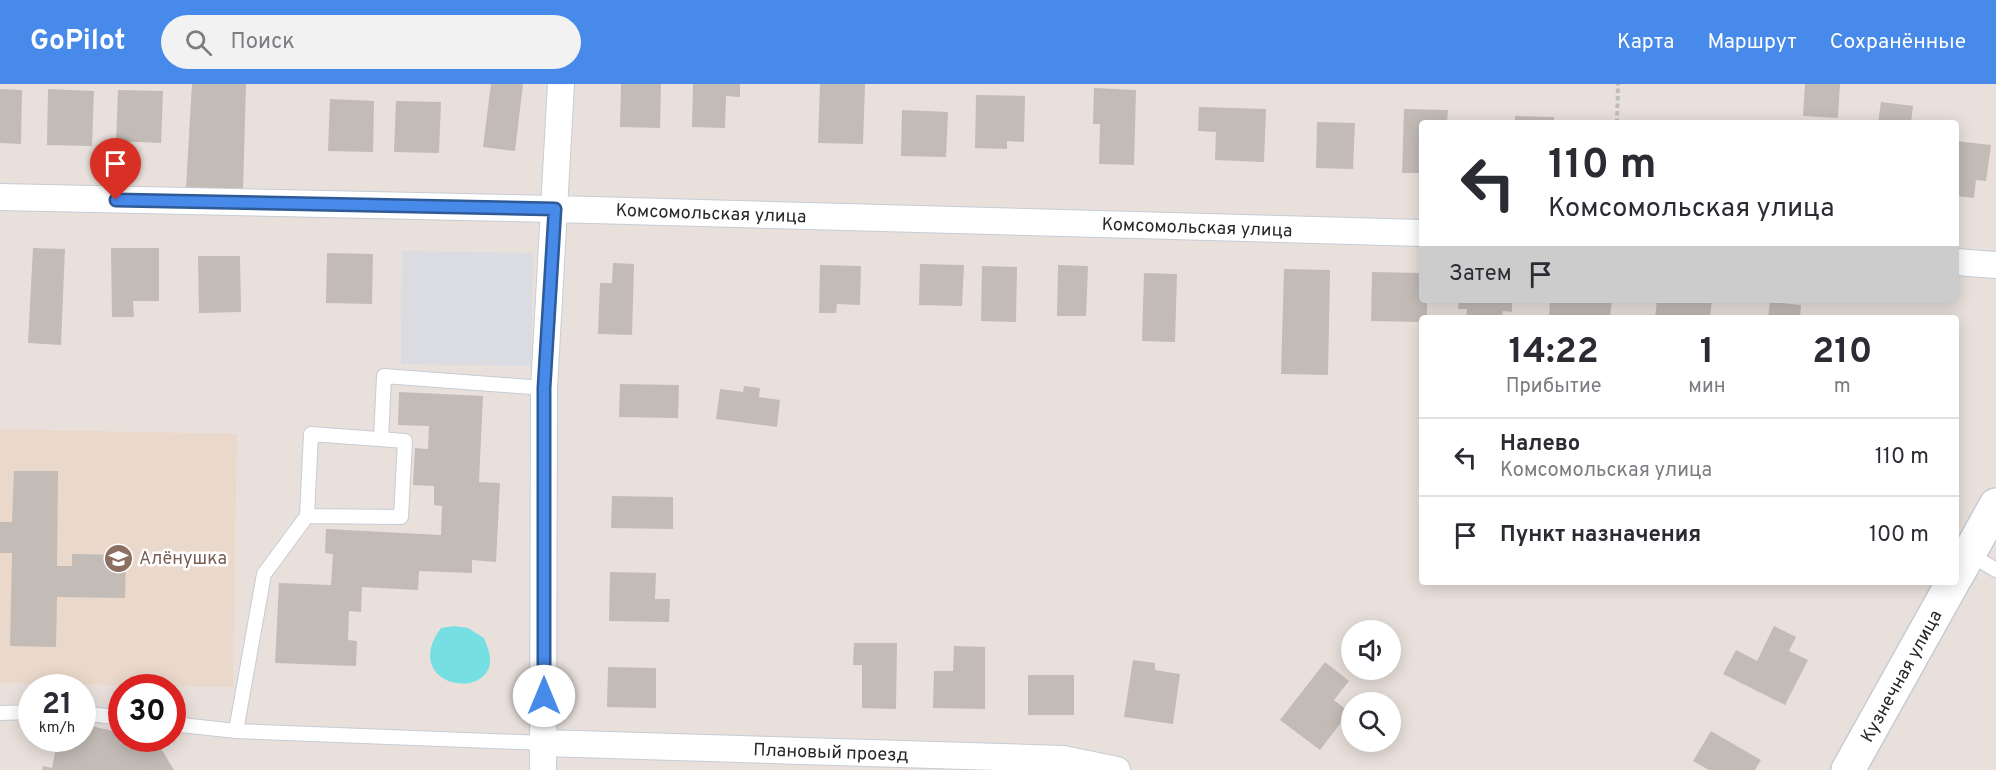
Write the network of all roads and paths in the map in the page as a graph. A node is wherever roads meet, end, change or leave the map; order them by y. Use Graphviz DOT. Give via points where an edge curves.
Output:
graph roads {
  1 [pos="561,84"];
  2 [pos="1618,84"];
  3 [pos="1617,120"];
  4 [pos="0,197"];
  5 [pos="555,209"];
  6 [pos="1419,233"];
  7 [pos="1959,262"];
  8 [pos="1996,265"];
  9 [pos="544,388"];
  10 [pos="381,438"];
  11 [pos="1996,505"];
  12 [pos="307,516"];
  13 [pos="1968,571"];
  14 [pos="18,712"];
  15 [pos="0,713"];
  16 [pos="186,726"];
  17 [pos="236,731"];
  18 [pos="544,743"];
  19 [pos="1105,769"];
  20 [pos="543,770"];
  21 [pos="1848,770"];
  1 -- 5 [label="street"];
  2 -- 3 [label="path"];
  4 -- 5 [label="street, Комсомольская улица"];
  5 -- 6 [label="street, Комсомольская улица"];
  5 -- 9 [label="street"];
  7 -- 8 [label="street"];
  9 -- 10 [label="lane" via="384,376"];
  9 -- 18 [label="street"];
  10 -- 12 [label="lane" via="311,434"];
  10 -- 12 [label="lane" via="405,441 401,517"];
  11 -- 13 [label="street, Кузнечная улица"];
  12 -- 17 [label="lane" via="264,574"];
  13 -- 21 [label="street, Кузнечная улица"];
  14 -- 15 [label="lane"];
  16 -- 17 [label="lane"];
  17 -- 18 [label="lane"];
  18 -- 19 [label="street, Плановый проезд" via="1063,759"];
  18 -- 20 [label="street"];
}
